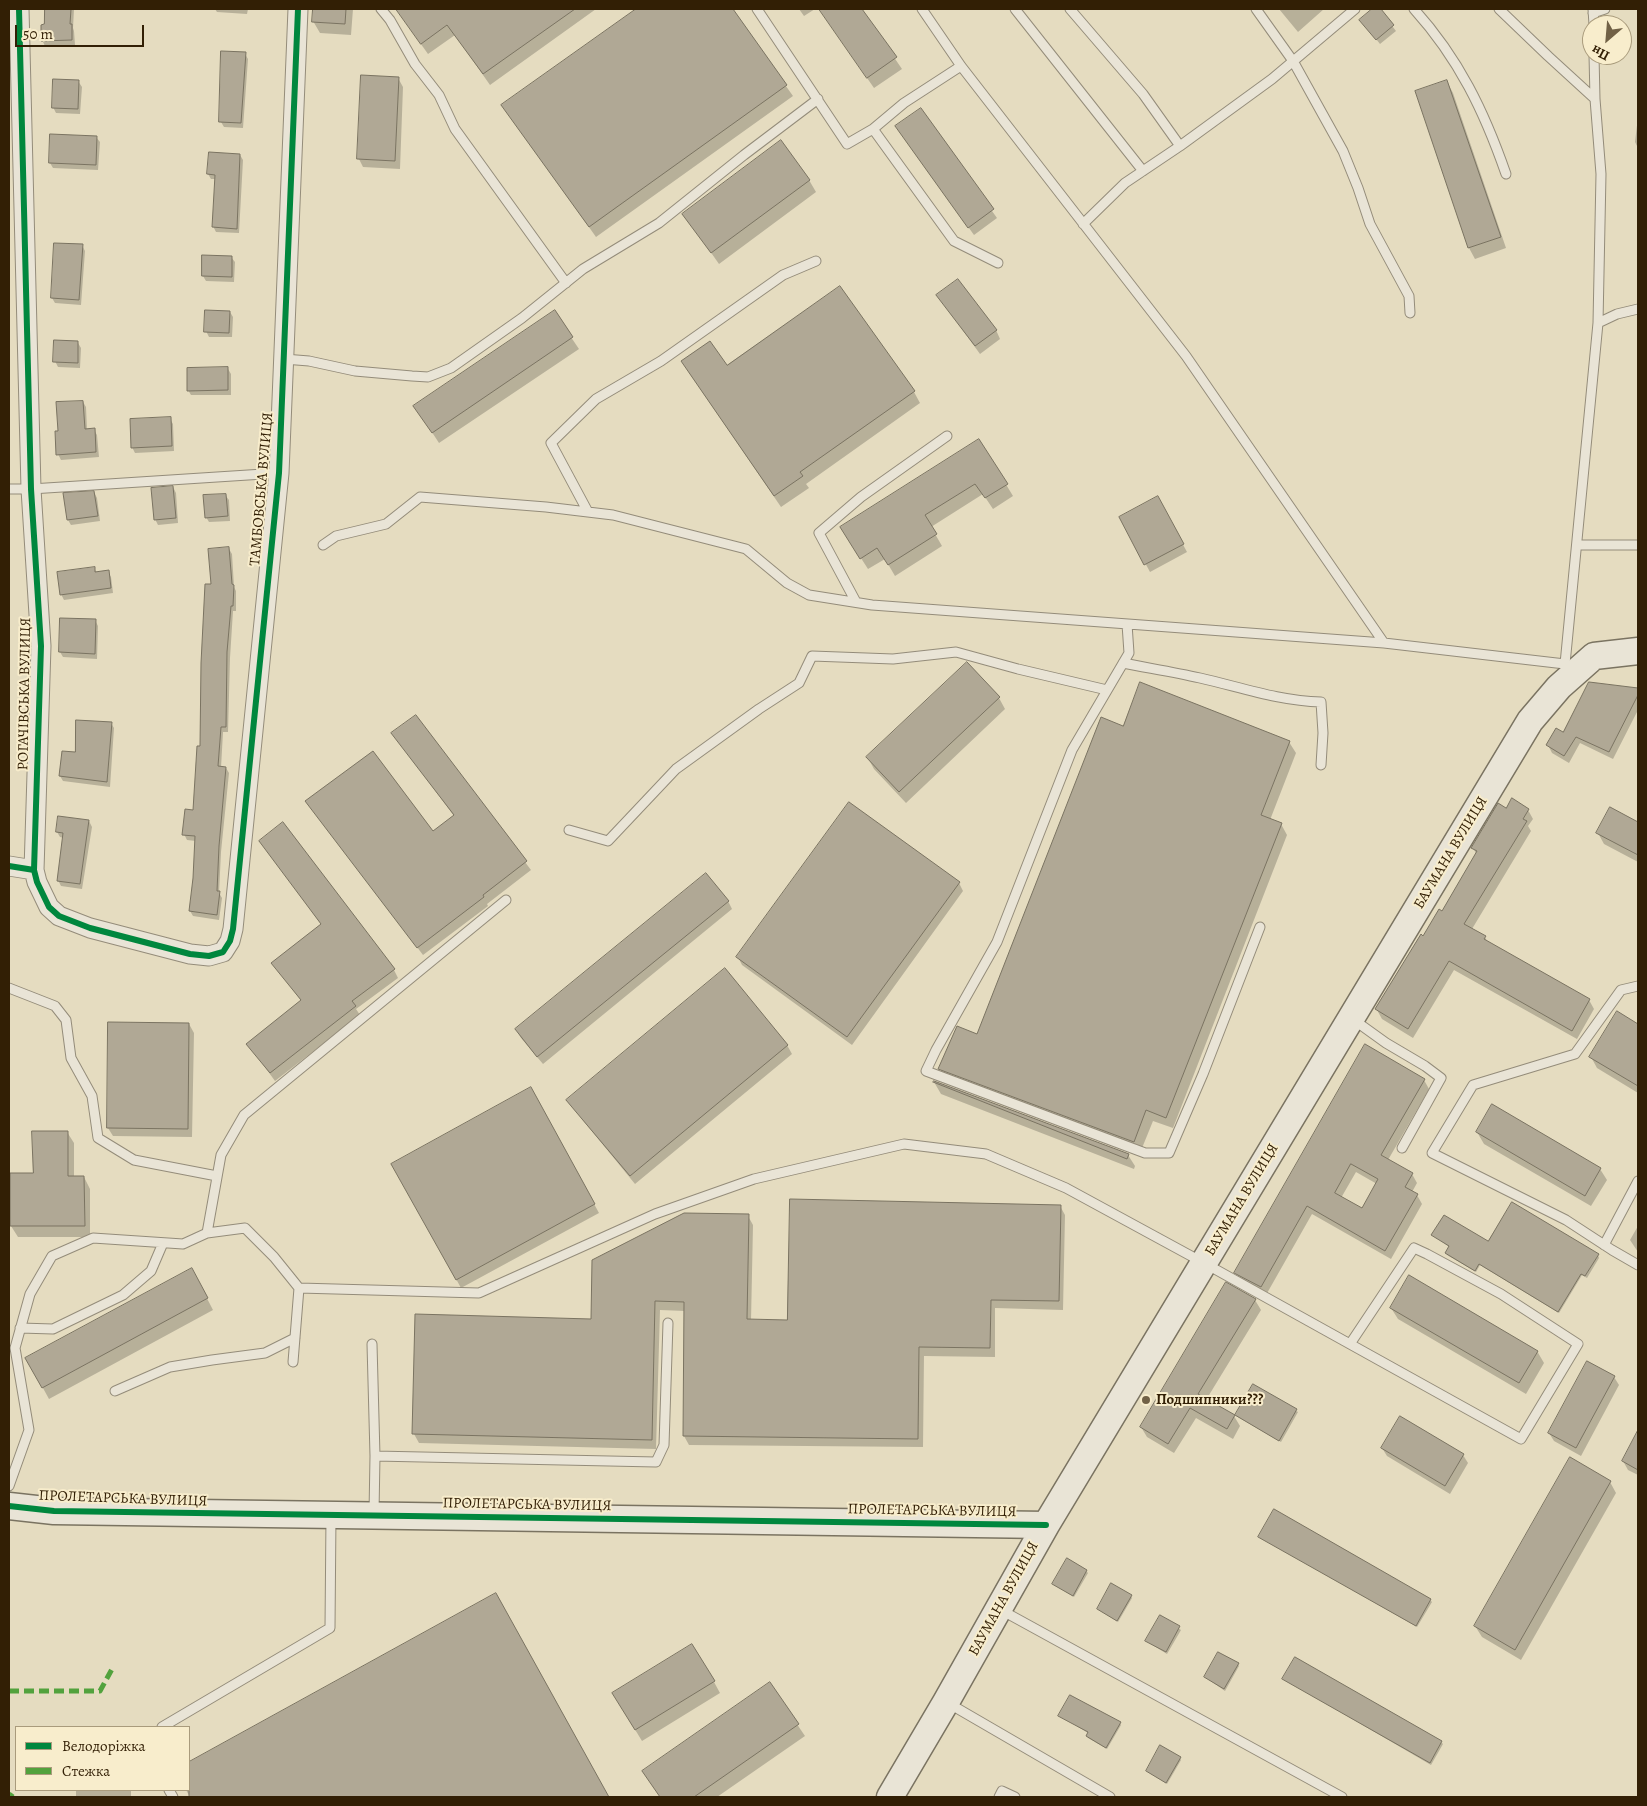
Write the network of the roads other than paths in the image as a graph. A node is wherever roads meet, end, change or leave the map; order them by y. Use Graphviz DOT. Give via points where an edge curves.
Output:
graph roads {
  1 [pos="19,9"];
  2 [pos="298,9"];
  3 [pos="381,9"];
  4 [pos="757,9"];
  5 [pos="922,9"];
  6 [pos="1015,9"];
  7 [pos="1070,9"];
  8 [pos="1256,9"];
  9 [pos="1355,9"];
  10 [pos="1414,9"];
  11 [pos="1499,9"];
  12 [pos="1605,9"];
  13 [pos="1593,11"];
  14 [pos="1293,62"];
  15 [pos="1594,65"];
  16 [pos="961,66"];
  17 [pos="818,99"];
  18 [pos="1595,99"];
  19 [pos="874,130"];
  20 [pos="1180,146"];
  21 [pos="1142,171"];
  22 [pos="1506,174"];
  23 [pos="1083,224"];
  24 [pos="816,261"];
  25 [pos="998,263"];
  26 [pos="566,283"];
  27 [pos="1638,309"];
  28 [pos="1410,313"];
  29 [pos="1598,323"];
  30 [pos="284,359"];
  31 [pos="947,436"];
  32 [pos="279,472"];
  33 [pos="9,489"];
  34 [pos="30,489"];
  35 [pos="588,512"];
  36 [pos="323,545"];
  37 [pos="1638,545"];
  38 [pos="1577,546"];
  39 [pos="856,602"];
  40 [pos="1127,624"];
  41 [pos="1384,643"];
  42 [pos="1638,651"];
  43 [pos="1123,664"];
  44 [pos="1571,668"];
  45 [pos="1107,690"];
  46 [pos="1321,765"];
  47 [pos="570,830"];
  48 [pos="9,866"];
  49 [pos="34,870"];
  50 [pos="506,900"];
  51 [pos="1260,927"];
  52 [pos="1638,986"];
  53 [pos="9,988"];
  54 [pos="1352,1018"];
  55 [pos="1402,1148"];
  56 [pos="218,1176"];
  57 [pos="1638,1181"];
  58 [pos="207,1233"];
  59 [pos="163,1243"];
  60 [pos="1604,1245"];
  61 [pos="1204,1263"];
  62 [pos="1638,1265"];
  63 [pos="299,1288"];
  64 [pos="668,1323"];
  65 [pos="20,1328"];
  66 [pos="295,1338"];
  67 [pos="372,1344"];
  68 [pos="1350,1344"];
  69 [pos="294,1362"];
  70 [pos="115,1391"];
  71 [pos="375,1456"];
  72 [pos="9,1486"];
  73 [pos="9,1506"];
  74 [pos="331,1515"];
  75 [pos="374,1516"];
  76 [pos="1046,1525"];
  77 [pos="998,1609"];
  78 [pos="946,1702"];
  79 [pos="164,1726"];
  80 [pos="890,1797"];
  81 [pos="999,1797"];
  82 [pos="1015,1797"];
  83 [pos="1110,1797"];
  84 [pos="1342,1797"];
  1 -- 34 [label="street, РОГАЧІВСЬКА ВУЛИЦЯ"];
  2 -- 30 [label="street, ТАМБОВСЬКА ВУЛИЦЯ"];
  3 -- 26 [label="lane" via="439,96 456,129"];
  4 -- 17 [label="lane"];
  5 -- 16 [label="lane"];
  6 -- 21 [label="lane"];
  7 -- 20 [label="lane" via="1143,94"];
  8 -- 14 [label="lane"];
  9 -- 14 [label="lane"];
  10 -- 22 [label="lane" via="1445,47 1466,80 1491,132"];
  11 -- 18 [label="lane"];
  12 -- 13 [label="lane"];
  14 -- 20 [label="lane"];
  14 -- 28 [label="lane" via="1343,151 1370,224 1408,296"];
  15 -- 18 [label="lane"];
  16 -- 19 [label="lane" via="904,103"];
  16 -- 23 [label="lane"];
  17 -- 19 [label="lane" via="848,144"];
  17 -- 26 [label="lane" via="659,223 583,269"];
  18 -- 29 [label="lane" via="1600,174"];
  19 -- 25 [label="lane" via="954,241"];
  20 -- 21 [label="lane"];
  21 -- 23 [label="lane"];
  23 -- 41 [label="lane" via="1186,356"];
  24 -- 35 [label="lane" via="783,275 661,361 596,399 551,443"];
  26 -- 30 [label="lane" via="451,368 428,377 356,371"];
  27 -- 29 [label="lane"];
  29 -- 38 [label="lane"];
  30 -- 32 [label="street, ТАМБОВСЬКА ВУЛИЦЯ"];
  31 -- 39 [label="lane" via="862,497 819,533"];
  32 -- 34 [label="lane"];
  32 -- 49 [label="street, ТАМБОВСЬКА ВУЛИЦЯ" via="230,941 223,952 209,956 90,928 60,916 49,907"];
  33 -- 34 [label="lane"];
  34 -- 49 [label="street, РОГАЧІВСЬКА ВУЛИЦЯ" via="41,646"];
  35 -- 36 [label="lane" via="420,497 386,524 336,536"];
  35 -- 39 [label="lane" via="613,515 746,549 786,583 809,595"];
  37 -- 38 [label="lane"];
  38 -- 44 [label="lane"];
  39 -- 40 [label="lane"];
  40 -- 41 [label="lane"];
  40 -- 43 [label="lane" via="1129,653"];
  41 -- 44 [label="lane"];
  42 -- 44 [label="main road, БАУМАНА ВУЛИЦЯ" via="1594,656"];
  43 -- 45 [label="lane"];
  43 -- 46 [label="lane" via="1200,678 1253,692 1321,702 1324,733"];
  44 -- 54 [label="main road, БАУМАНА ВУЛИЦЯ" via="1530,721"];
  45 -- 47 [label="lane" via="956,652 893,659 812,656 799,683 676,769 608,841"];
  45 -- 51 [label="lane" via="1072,750 996,942 926,1071 1145,1152 1168,1153 1203,1074"];
  48 -- 49 [label="street"];
  50 -- 56 [label="lane" via="244,1115 221,1155"];
  52 -- 60 [label="lane" via="1621,990 1575,1054 1473,1085 1432,1153 1566,1220"];
  53 -- 56 [label="lane" via="55,1006 66,1020 71,1058 92,1096 98,1138 134,1160"];
  54 -- 55 [label="lane" via="1441,1078"];
  54 -- 61 [label="main road, БАУМАНА ВУЛИЦЯ"];
  56 -- 58 [label="lane"];
  57 -- 60 [label="lane"];
  58 -- 59 [label="lane" via="183,1244"];
  58 -- 63 [label="lane" via="244,1228 274,1257"];
  59 -- 65 [label="lane" via="151,1271 124,1295 53,1330"];
  59 -- 65 [label="lane" via="92,1238 52,1256 30,1294"];
  60 -- 62 [label="lane"];
  61 -- 63 [label="lane" via="1066,1188 986,1154 904,1144 754,1179 664,1211 479,1294"];
  61 -- 68 [label="lane"];
  61 -- 76 [label="main road, БАУМАНА ВУЛИЦЯ"];
  63 -- 66 [label="lane"];
  64 -- 71 [label="lane" via="664,1445 656,1462"];
  65 -- 72 [label="lane" via="15,1348 29,1430"];
  66 -- 69 [label="lane"];
  66 -- 70 [label="lane" via="265,1354 170,1367"];
  67 -- 71 [label="lane"];
  68 -- 68 [label="lane" via="1521,1439 1578,1344 1501,1294 1414,1248"];
  71 -- 75 [label="lane"];
  73 -- 74 [label="main road, ПРОЛЕТАРСЬКА ВУЛИЦЯ" via="54,1512"];
  74 -- 75 [label="main road, ПРОЛЕТАРСЬКА ВУЛИЦЯ"];
  74 -- 79 [label="lane" via="330,1628"];
  75 -- 76 [label="main road, ПРОЛЕТАРСЬКА ВУЛИЦЯ"];
  76 -- 77 [label="main road, БАУМАНА ВУЛИЦЯ"];
  77 -- 78 [label="main road, БАУМАНА ВУЛИЦЯ"];
  77 -- 84 [label="lane"];
  78 -- 80 [label="main road, БАУМАНА ВУЛИЦЯ"];
  78 -- 83 [label="lane"];
  81 -- 82 [label="lane" via="1002,1791"];
}
